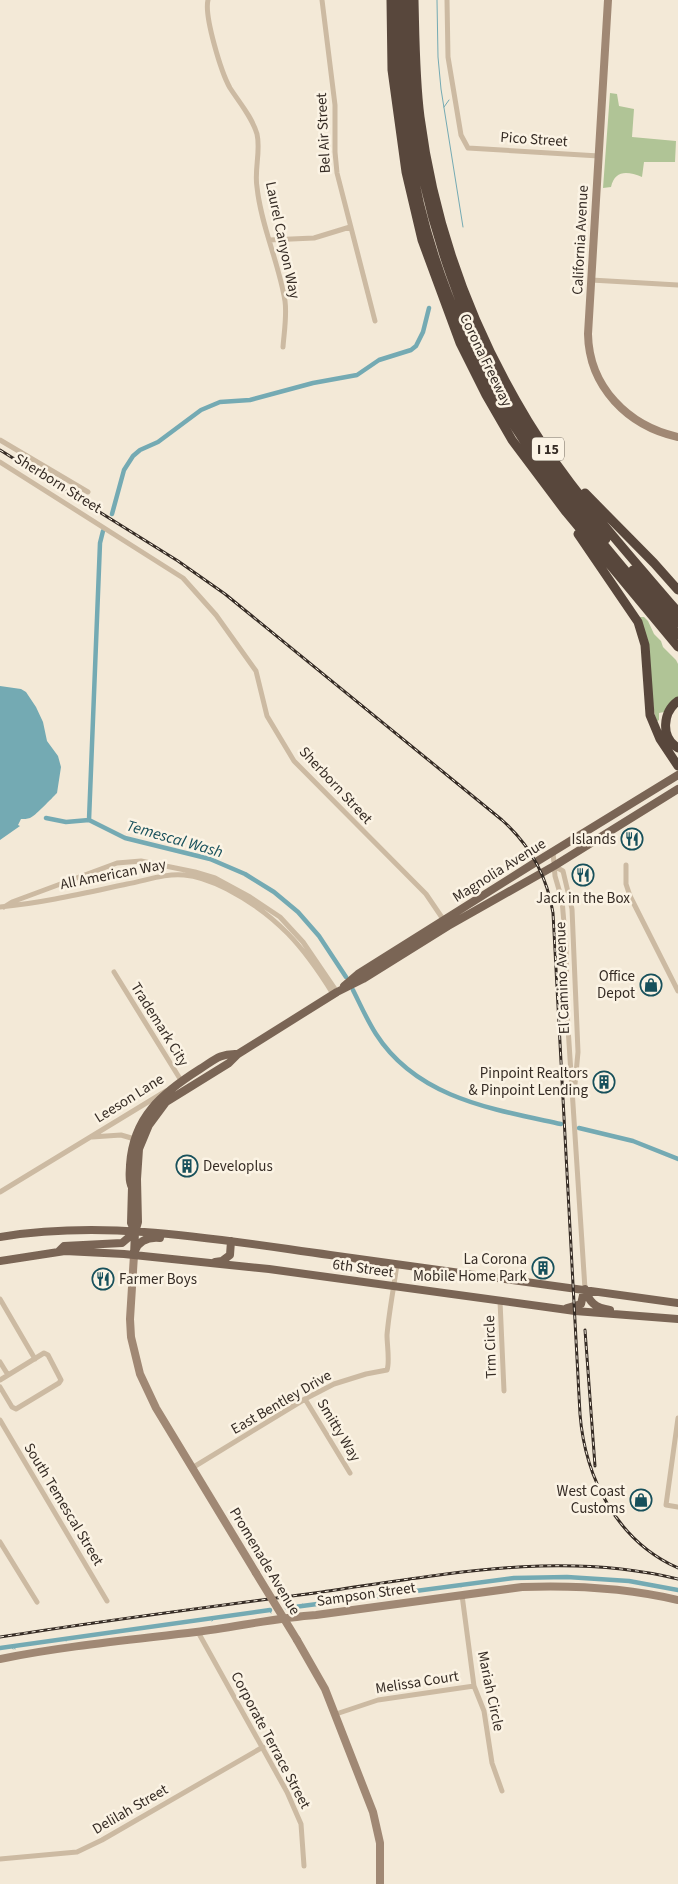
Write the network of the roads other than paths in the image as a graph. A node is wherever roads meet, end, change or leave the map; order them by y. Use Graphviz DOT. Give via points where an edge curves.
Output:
graph roads {
  1 [pos="208,0"];
  2 [pos="322,0"];
  3 [pos="391,0"];
  4 [pos="398,0"];
  5 [pos="447,0"];
  6 [pos="608,0"];
  7 [pos="412,1"];
  8 [pos="599,156"];
  9 [pos="406,172"];
  10 [pos="424,217"];
  11 [pos="350,227"];
  12 [pos="269,240"];
  13 [pos="591,280"];
  14 [pos="678,285"];
  15 [pos="375,321"];
  16 [pos="477,322"];
  17 [pos="283,347"];
  18 [pos="490,368"];
  19 [pos="678,437"];
  20 [pos="0,440"];
  21 [pos="0,462"];
  22 [pos="570,480"];
  23 [pos="88,492"];
  24 [pos="566,512"];
  25 [pos="678,590"];
  26 [pos="678,612"];
  27 [pos="678,623"];
  28 [pos="678,635"];
  29 [pos="678,647"];
  30 [pos="678,701"];
  31 [pos="678,748"];
  32 [pos="678,766"];
  33 [pos="678,775"];
  34 [pos="678,789"];
  35 [pos="553,852"];
  36 [pos="626,865"];
  37 [pos="554,866"];
  38 [pos="2,907"];
  39 [pos="446,923"];
  40 [pos="114,972"];
  41 [pos="338,991"];
  42 [pos="678,991"];
  43 [pos="183,1085"];
  44 [pos="574,1095"];
  45 [pos="91,1137"];
  46 [pos="138,1140"];
  47 [pos="129,1183"];
  48 [pos="0,1192"];
  49 [pos="90,1229"];
  50 [pos="135,1232"];
  51 [pos="0,1237"];
  52 [pos="204,1238"];
  53 [pos="232,1241"];
  54 [pos="57,1252"];
  55 [pos="134,1255"];
  56 [pos="0,1261"];
  57 [pos="211,1263"];
  58 [pos="397,1264"];
  59 [pos="394,1286"];
  60 [pos="585,1289"];
  61 [pos="0,1299"];
  62 [pos="500,1301"];
  63 [pos="678,1303"];
  64 [pos="552,1308"];
  65 [pos="647,1317"];
  66 [pos="678,1319"];
  67 [pos="35,1359"];
  68 [pos="0,1362"];
  69 [pos="8,1375"];
  70 [pos="0,1380"];
  71 [pos="0,1387"];
  72 [pos="504,1392"];
  73 [pos="305,1399"];
  74 [pos="678,1418"];
  75 [pos="0,1420"];
  76 [pos="7,1432"];
  77 [pos="0,1437"];
  78 [pos="192,1468"];
  79 [pos="350,1473"];
  80 [pos="678,1507"];
  81 [pos="0,1542"];
  82 [pos="462,1595"];
  83 [pos="678,1600"];
  84 [pos="108,1601"];
  85 [pos="37,1602"];
  86 [pos="198,1632"];
  87 [pos="0,1659"];
  88 [pos="474,1686"];
  89 [pos="336,1714"];
  90 [pos="262,1747"];
  91 [pos="502,1791"];
  92 [pos="0,1859"];
  93 [pos="304,1866"];
  94 [pos="380,1884"];
  1 -- 12 [label="street, Laurel Canyon Way" via="210,28 222,72 256,133 256,185"];
  2 -- 11 [label="street, Bel Air Street" via="335,105 335,161"];
  3 -- 9 [label="highway, Corona Freeway / I 15" via="392,70"];
  4 -- 10 [label="highway" via="402,100 409,152"];
  5 -- 8 [label="street, Pico Street" via="448,57 461,135 468,148"];
  6 -- 8 [label="main road, California Avenue"];
  7 -- 16 [label="highway, Corona Freeway / I 15" via="420,116 430,176 440,220"];
  7 -- 18 [label="highway" via="407,60 410,103 424,185 450,270"];
  8 -- 13 [label="main road, California Avenue"];
  9 -- 10 [label="highway"];
  9 -- 24 [label="highway, Corona Freeway / I 15" via="422,240 469,363 512,440"];
  10 -- 28 [label="highway" via="450,298 472,350 514,427 574,511"];
  11 -- 12 [label="street" via="314,238"];
  11 -- 15 [label="street, Bel Air Street"];
  12 -- 17 [label="street, Laurel Canyon Way" via="285,303"];
  13 -- 14 [label="street"];
  13 -- 19 [label="main road, California Avenue" via="588,338 597,377 610,397 629,415 662,434"];
  16 -- 18 [label="highway"];
  16 -- 22 [label="highway, Corona Freeway / I 15" via="529,423"];
  18 -- 27 [label="highway" via="516,416 549,465"];
  20 -- 23 [label="street"];
  21 -- 39 [label="street, Sherborn Street" via="184,578 216,615 256,671 267,716 294,761 426,894"];
  22 -- 25 [label="highway"];
  22 -- 26 [label="highway, Corona Freeway / I 15"];
  24 -- 29 [label="highway, Corona Freeway / I 15"];
  24 -- 32 [label="highway" via="580,539 638,622 645,645 650,715 660,739"];
  30 -- 31 [label="highway" via="667,713 665,724 667,736"];
  33 -- 35 [label="main road, Magnolia Avenue"];
  34 -- 37 [label="main road, Magnolia Avenue"];
  35 -- 37 [label="street, El Camino Avenue"];
  35 -- 39 [label="main road, Magnolia Avenue"];
  36 -- 42 [label="street" via="630,896"];
  37 -- 39 [label="main road, Magnolia Avenue"];
  37 -- 44 [label="street, El Camino Avenue" via="564,915"];
  37 -- 44 [label="street, El Camino Avenue" via="563,871 572,909 578,1059"];
  38 -- 41 [label="street, All American Way" via="174,875 199,877 232,892 271,917"];
  38 -- 41 [label="street, All American Way" via="116,863 141,861 195,872 215,878 280,918 304,942"];
  39 -- 41 [label="main road, Magnolia Avenue"];
  40 -- 43 [label="street, Trademark City"];
  41 -- 43 [label="main road, Magnolia Avenue" via="238,1054 225,1054"];
  43 -- 45 [label="street, Leeson Lane"];
  43 -- 46 [label="main road, Magnolia Avenue" via="162,1096 148,1112"];
  44 -- 60 [label="street, El Camino Avenue"];
  45 -- 46 [label="street, Leeson Lane" via="112,1135"];
  45 -- 48 [label="street, Leeson Lane"];
  46 -- 47 [label="main road, Magnolia Avenue" via="131,1153"];
  46 -- 50 [label="main road, Magnolia Avenue" via="138,1222"];
  47 -- 49 [label="main road" via="126,1224"];
  47 -- 50 [label="main road, Magnolia Avenue" via="132,1187 131,1223"];
  49 -- 50 [label="main road"];
  49 -- 51 [label="main road"];
  50 -- 52 [label="main road, 6th Street"];
  50 -- 54 [label="main road" via="122,1243 64,1246"];
  50 -- 55 [label="main road, Magnolia Avenue"];
  52 -- 53 [label="main road, 6th Street"];
  52 -- 55 [label="main road" via="145,1239"];
  53 -- 57 [label="main road" via="230,1255"];
  53 -- 58 [label="main road, 6th Street"];
  54 -- 55 [label="main road"];
  54 -- 56 [label="main road"];
  55 -- 57 [label="main road, 6th Street"];
  55 -- 78 [label="main road, Promenade Avenue" via="129,1303 135,1356 147,1391"];
  57 -- 59 [label="main road, 6th Street"];
  58 -- 59 [label="street"];
  58 -- 60 [label="main road, 6th Street"];
  59 -- 62 [label="main road, 6th Street"];
  59 -- 73 [label="street, East Bentley Drive" via="386,1347 387,1370 347,1379"];
  60 -- 63 [label="main road, 6th Street"];
  60 -- 64 [label="main road" via="581,1304"];
  60 -- 65 [label="main road" via="587,1298 597,1307 630,1311"];
  61 -- 67 [label="street"];
  62 -- 64 [label="main road, 6th Street"];
  62 -- 72 [label="street, Trm Circle"];
  64 -- 65 [label="main road, 6th Street"];
  65 -- 66 [label="main road, 6th Street"];
  67 -- 69 [label="street"];
  67 -- 71 [label="street" via="44,1353 48,1355 60,1375 59,1383 16,1409"];
  68 -- 69 [label="street"];
  69 -- 70 [label="street"];
  73 -- 78 [label="street, East Bentley Drive"];
  73 -- 79 [label="street, Smitty Way"];
  74 -- 80 [label="street" via="666,1505"];
  75 -- 76 [label="street, South Temescal Street"];
  76 -- 77 [label="street"];
  76 -- 84 [label="street, South Temescal Street"];
  78 -- 89 [label="main road, Promenade Avenue, bridge" via="298,1640"];
  81 -- 85 [label="street"];
  82 -- 83 [label="main road, Sampson Street" via="522,1587 570,1586 625,1590"];
  82 -- 86 [label="main road, Sampson Street"];
  82 -- 88 [label="street, Mariah Circle"];
  86 -- 87 [label="main road, Sampson Street"];
  86 -- 90 [label="street, Corporate Terrace Street"];
  88 -- 89 [label="street, Melissa Court" via="378,1700"];
  88 -- 91 [label="street, Mariah Circle" via="484,1711 492,1763"];
  89 -- 94 [label="main road, Promenade Avenue" via="374,1812 380,1843"];
  90 -- 92 [label="street, Delilah Street" via="77,1852"];
  90 -- 93 [label="street, Corporate Terrace Street" via="301,1824"];
}
